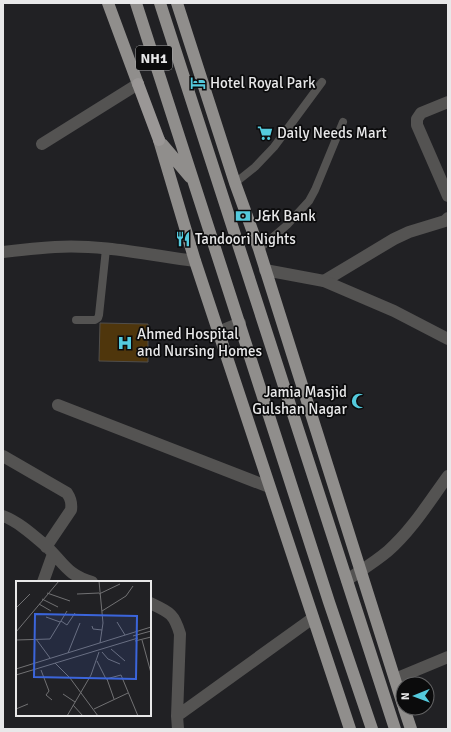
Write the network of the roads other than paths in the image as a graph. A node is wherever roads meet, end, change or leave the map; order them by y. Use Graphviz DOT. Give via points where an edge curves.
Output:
graph roads {
  1 [pos="108,3"];
  2 [pos="136,3"];
  3 [pos="160,3"];
  4 [pos="177,3"];
  5 [pos="200,73"];
  6 [pos="322,82"];
  7 [pos="138,84"];
  8 [pos="448,102"];
  9 [pos="343,122"];
  10 [pos="159,140"];
  11 [pos="42,144"];
  12 [pos="206,146"];
  13 [pos="235,183"];
  14 [pos="195,184"];
  15 [pos="448,196"];
  16 [pos="448,218"];
  17 [pos="106,249"];
  18 [pos="259,249"];
  19 [pos="3,252"];
  20 [pos="195,261"];
  21 [pos="265,270"];
  22 [pos="324,281"];
  23 [pos="76,320"];
  24 [pos="240,323"];
  25 [pos="218,332"];
  26 [pos="448,339"];
  27 [pos="58,405"];
  28 [pos="3,456"];
  29 [pos="448,476"];
  30 [pos="269,487"];
  31 [pos="3,516"];
  32 [pos="50,550"];
  33 [pos="360,571"];
  34 [pos="347,580"];
  35 [pos="43,581"];
  36 [pos="89,581"];
  37 [pos="151,604"];
  38 [pos="312,618"];
  39 [pos="448,657"];
  40 [pos="402,676"];
  41 [pos="395,679"];
  42 [pos="177,716"];
  43 [pos="407,716"];
  44 [pos="178,729"];
  45 [pos="350,729"];
  46 [pos="372,729"];
  47 [pos="395,729"];
  48 [pos="411,729"];
  1 -- 7 [label="highway"];
  2 -- 14 [label="highway, NH1"];
  3 -- 12 [label="highway, NH1"];
  4 -- 5 [label="highway"];
  5 -- 12 [label="highway"];
  5 -- 13 [label="highway"];
  6 -- 13 [label="lane" via="274,147"];
  7 -- 10 [label="highway"];
  7 -- 11 [label="street"];
  8 -- 15 [label="street" via="421,113 417,118 417,125"];
  9 -- 18 [label="lane" via="309,201 295,218"];
  10 -- 14 [label="highway"];
  10 -- 20 [label="highway"];
  12 -- 34 [label="highway, NH1"];
  13 -- 18 [label="highway"];
  14 -- 24 [label="highway, NH1"];
  16 -- 22 [label="street" via="394,239"];
  17 -- 19 [label="street" via="56,247"];
  17 -- 20 [label="street"];
  17 -- 23 [label="lane" via="98,318"];
  18 -- 21 [label="highway"];
  20 -- 25 [label="highway"];
  21 -- 22 [label="street"];
  21 -- 33 [label="highway"];
  22 -- 26 [label="street"];
  24 -- 25 [label="street"];
  24 -- 46 [label="highway, NH1"];
  25 -- 30 [label="highway"];
  27 -- 30 [label="street"];
  28 -- 32 [label="street" via="67,493 71,498 71,510"];
  29 -- 33 [label="street" via="400,540"];
  30 -- 38 [label="highway"];
  31 -- 32 [label="street" via="19,524"];
  32 -- 35 [label="street"];
  32 -- 36 [label="street" via="69,572"];
  33 -- 34 [label="street"];
  33 -- 41 [label="highway"];
  34 -- 47 [label="highway, NH1"];
  37 -- 42 [label="street" via="170,613 177,621 180,634"];
  38 -- 42 [label="street"];
  38 -- 45 [label="highway"];
  39 -- 40 [label="street"];
  42 -- 44 [label="street"];
  43 -- 48 [label="highway"];
}
